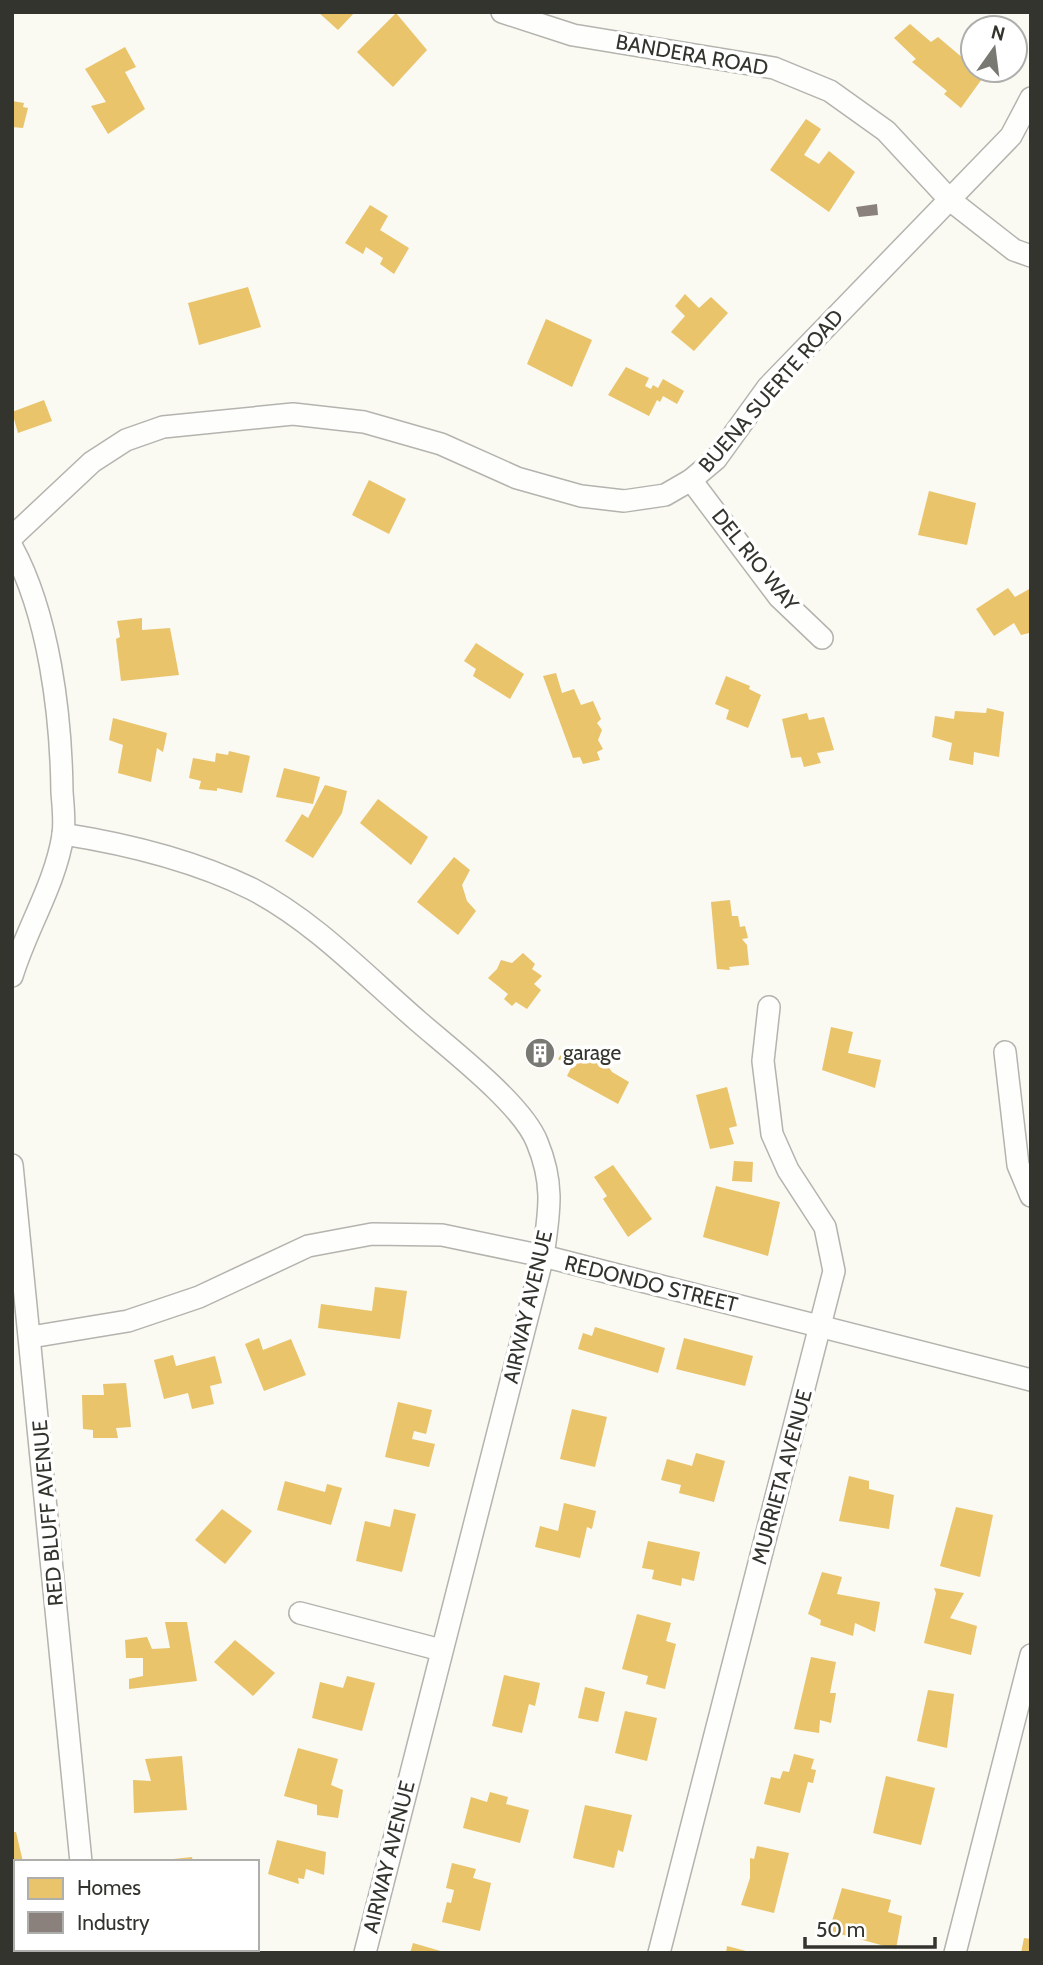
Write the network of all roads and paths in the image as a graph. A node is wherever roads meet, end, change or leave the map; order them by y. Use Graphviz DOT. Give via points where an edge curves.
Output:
graph roads {
  1 [pos="502,12"];
  2 [pos="1031,98"];
  3 [pos="950,200"];
  4 [pos="1031,256"];
  5 [pos="691,480"];
  6 [pos="12,537"];
  7 [pos="12,547"];
  8 [pos="822,638"];
  9 [pos="63,834"];
  10 [pos="12,975"];
  11 [pos="769,1007"];
  12 [pos="1005,1052"];
  13 [pos="12,1165"];
  14 [pos="1031,1196"];
  15 [pos="543,1256"];
  16 [pos="821,1327"];
  17 [pos="31,1338"];
  18 [pos="1031,1380"];
  19 [pos="300,1613"];
  20 [pos="441,1650"];
  21 [pos="1031,1655"];
  22 [pos="81,1860"];
  23 [pos="366,1953"];
  24 [pos="659,1953"];
  25 [pos="955,1953"];
  1 -- 3 [label="street, BANDERA ROAD" via="573,35 774,68 830,91 886,131"];
  2 -- 3 [label="street, BUENA SUERTE ROAD" via="1011,136"];
  3 -- 4 [label="street, BANDERA ROAD" via="1014,250"];
  3 -- 5 [label="street, BUENA SUERTE ROAD" via="768,387 716,459"];
  5 -- 6 [label="street, BUENA SUERTE ROAD" via="664,495 624,500 581,496 517,478 441,444 364,422 293,414 163,427 126,440 92,462"];
  5 -- 8 [label="street, DEL RIO WAY" via="779,597"];
  7 -- 9 [label="street" via="27,574 47,652 62,758"];
  9 -- 10 [label="street" via="45,900"];
  9 -- 15 [label="street, AIRWAY AVENUE" via="183,862 252,889 303,921 500,1093 537,1140 551,1193"];
  11 -- 16 [label="street, MURRIETA AVENUE" via="763,1062 772,1134 788,1170 825,1227 834,1271"];
  12 -- 14 [label="street" via="1018,1165"];
  13 -- 17 [label="street, RED BLUFF AVENUE"];
  15 -- 16 [label="street, REDONDO STREET"];
  15 -- 17 [label="street, REDONDO STREET" via="442,1235 372,1234 308,1247 199,1297 128,1321"];
  15 -- 20 [label="street, AIRWAY AVENUE"];
  16 -- 18 [label="street, REDONDO STREET"];
  16 -- 24 [label="street, MURRIETA AVENUE"];
  17 -- 22 [label="street, RED BLUFF AVENUE"];
  19 -- 20 [label="street"];
  20 -- 23 [label="street, AIRWAY AVENUE"];
  21 -- 25 [label="street"];
}
